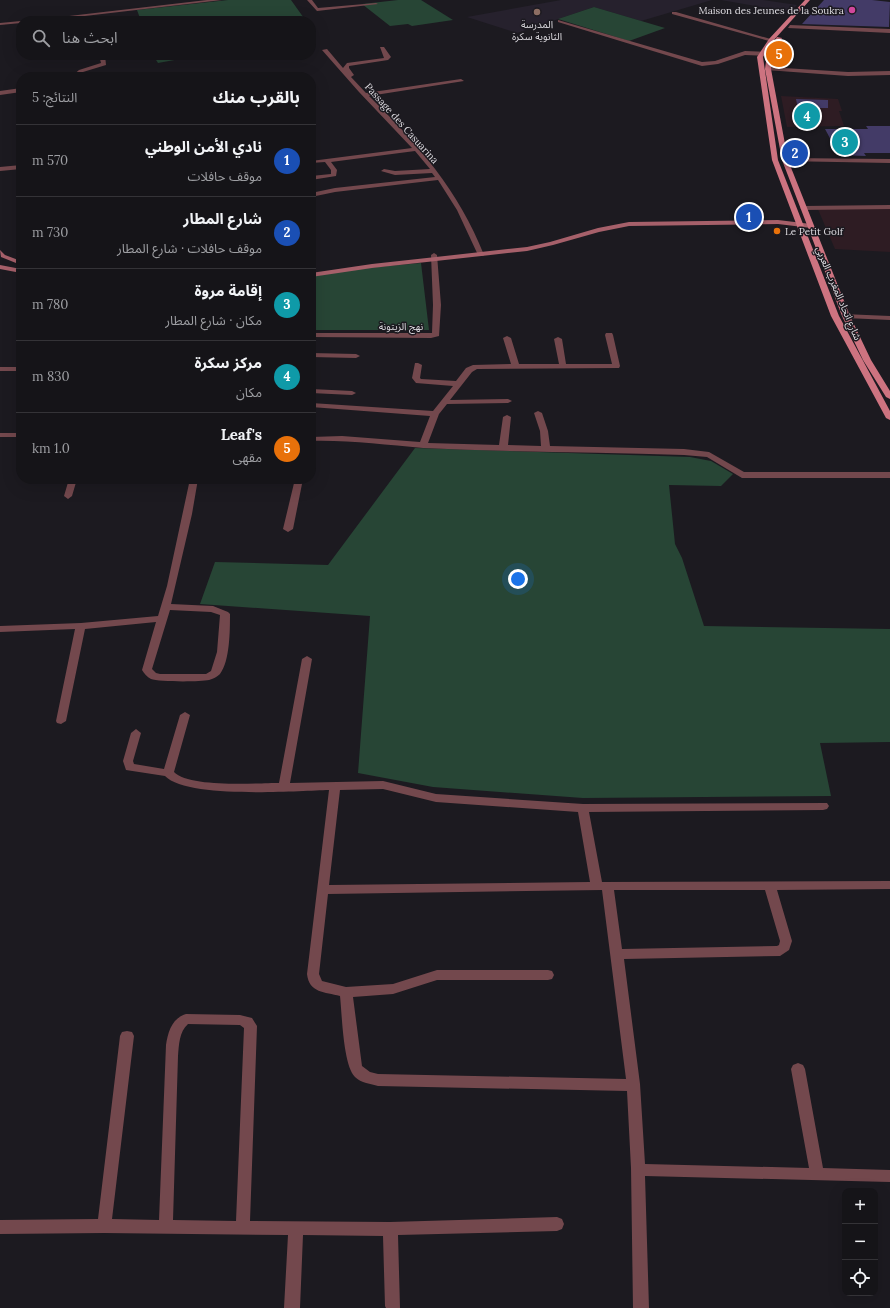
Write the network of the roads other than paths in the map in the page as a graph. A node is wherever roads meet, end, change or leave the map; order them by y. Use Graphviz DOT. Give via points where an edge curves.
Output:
graph roads {
  1 [pos="220,0"];
  2 [pos="310,0"];
  3 [pos="808,0"];
  4 [pos="816,0"];
  5 [pos="376,4"];
  6 [pos="674,13"];
  7 [pos="74,16"];
  8 [pos="560,21"];
  9 [pos="16,22"];
  10 [pos="0,24"];
  11 [pos="790,27"];
  12 [pos="890,31"];
  13 [pos="771,40"];
  14 [pos="382,48"];
  15 [pos="325,50"];
  16 [pos="762,54"];
  17 [pos="770,54"];
  18 [pos="103,60"];
  19 [pos="768,69"];
  20 [pos="80,72"];
  21 [pos="889,75"];
  22 [pos="461,80"];
  23 [pos="16,91"];
  24 [pos="0,93"];
  25 [pos="367,95"];
  26 [pos="416,148"];
  27 [pos="785,160"];
  28 [pos="327,161"];
  29 [pos="890,161"];
  30 [pos="316,162"];
  31 [pos="16,167"];
  32 [pos="0,169"];
  33 [pos="384,171"];
  34 [pos="434,171"];
  35 [pos="316,177"];
  36 [pos="439,178"];
  37 [pos="316,194"];
  38 [pos="803,208"];
  39 [pos="890,208"];
  40 [pos="808,218"];
  41 [pos="799,222"];
  42 [pos="811,226"];
  43 [pos="1,255"];
  44 [pos="481,255"];
  45 [pos="434,257"];
  46 [pos="16,261"];
  47 [pos="0,267"];
  48 [pos="316,268"];
  49 [pos="16,270"];
  50 [pos="316,273"];
  51 [pos="846,316"];
  52 [pos="890,318"];
  53 [pos="316,335"];
  54 [pos="609,335"];
  55 [pos="507,338"];
  56 [pos="558,339"];
  57 [pos="316,355"];
  58 [pos="356,356"];
  59 [pos="418,366"];
  60 [pos="564,366"];
  61 [pos="516,367"];
  62 [pos="0,369"];
  63 [pos="16,369"];
  64 [pos="458,384"];
  65 [pos="316,391"];
  66 [pos="352,392"];
  67 [pos="890,397"];
  68 [pos="508,401"];
  69 [pos="444,402"];
  70 [pos="316,405"];
  71 [pos="538,413"];
  72 [pos="435,414"];
  73 [pos="507,417"];
  74 [pos="890,418"];
  75 [pos="1,435"];
  76 [pos="16,435"];
  77 [pos="316,439"];
  78 [pos="423,445"];
  79 [pos="0,446"];
  80 [pos="503,448"];
  81 [pos="546,449"];
  82 [pos="890,475"];
  83 [pos="72,484"];
  84 [pos="193,484"];
  85 [pos="298,484"];
  86 [pos="68,496"];
  87 [pos="288,529"];
  88 [pos="165,607"];
  89 [pos="161,619"];
  90 [pos="81,626"];
  91 [pos="0,629"];
  92 [pos="306,659"];
  93 [pos="185,715"];
  94 [pos="61,721"];
  95 [pos="136,733"];
  96 [pos="168,773"];
  97 [pos="335,786"];
  98 [pos="284,787"];
  99 [pos="823,806"];
  100 [pos="583,808"];
  101 [pos="890,885"];
  102 [pos="602,886"];
  103 [pos="770,886"];
  104 [pos="324,890"];
  105 [pos="618,954"];
  106 [pos="548,975"];
  107 [pos="346,992"];
  108 [pos="127,1036"];
  109 [pos="798,1069"];
  110 [pos="633,1085"];
  111 [pos="638,1170"];
  112 [pos="817,1174"];
  113 [pos="890,1176"];
  114 [pos="557,1224"];
  115 [pos="104,1226"];
  116 [pos="166,1226"];
  117 [pos="0,1227"];
  118 [pos="243,1227"];
  119 [pos="296,1227"];
  120 [pos="390,1229"];
  121 [pos="393,1306"];
  122 [pos="292,1308"];
  123 [pos="641,1308"];
  1 -- 7 [label="street"];
  2 -- 5 [label="street" via="317,10"];
  3 -- 13 [label="main road, شارع اتحاد المغرب العربي"];
  4 -- 11 [label="main road, شارع اتحاد المغرب العربي"];
  6 -- 13 [label="street"];
  8 -- 16 [label="street" via="702,64 716,63 745,53"];
  9 -- 10 [label="street"];
  11 -- 12 [label="street"];
  11 -- 17 [label="main road, شارع اتحاد المغرب العربي" via="776,41"];
  13 -- 16 [label="main road, شارع اتحاد المغرب العربي"];
  14 -- 25 [label="street" via="388,57 386,59 345,67"];
  15 -- 25 [label="street, Passage des Casuarina"];
  16 -- 17 [label="street"];
  16 -- 41 [label="main road, شارع اتحاد المغرب العربي" via="759,63 775,160"];
  17 -- 19 [label="main road, شارع اتحاد المغرب العربي"];
  18 -- 20 [label="street" via="104,64"];
  19 -- 21 [label="street"];
  19 -- 27 [label="main road, شارع اتحاد المغرب العربي"];
  22 -- 25 [label="street"];
  23 -- 24 [label="street"];
  25 -- 26 [label="street, Passage des Casuarina"];
  26 -- 28 [label="street"];
  26 -- 34 [label="street, Passage des Casuarina"];
  27 -- 29 [label="street"];
  27 -- 38 [label="main road, شارع اتحاد المغرب العربي"];
  28 -- 30 [label="street"];
  28 -- 35 [label="street" via="334,170 334,175"];
  31 -- 32 [label="street"];
  33 -- 34 [label="street"];
  34 -- 36 [label="street, Passage des Casuarina"];
  36 -- 37 [label="street"];
  36 -- 44 [label="street, Passage des Casuarina" via="466,222"];
  38 -- 39 [label="street"];
  38 -- 40 [label="main road, شارع اتحاد المغرب العربي"];
  40 -- 41 [label="main road"];
  40 -- 42 [label="main road, شارع اتحاد المغرب العربي"];
  41 -- 42 [label="main road"];
  41 -- 44 [label="main road" via="629,224 540,247"];
  41 -- 74 [label="main road, شارع اتحاد المغرب العربي" via="836,316"];
  42 -- 51 [label="main road, شارع اتحاد المغرب العربي"];
  43 -- 46 [label="main road"];
  44 -- 45 [label="main road"];
  45 -- 48 [label="main road" via="372,260"];
  45 -- 50 [label="main road"];
  45 -- 53 [label="street, نهج الزيتونة" via="436,334"];
  47 -- 49 [label="main road"];
  51 -- 52 [label="street"];
  51 -- 67 [label="main road, شارع اتحاد المغرب العربي" via="867,360"];
  54 -- 60 [label="street" via="616,366"];
  55 -- 61 [label="street"];
  56 -- 60 [label="street"];
  57 -- 58 [label="street"];
  59 -- 64 [label="street" via="416,378 419,381"];
  60 -- 61 [label="street"];
  61 -- 64 [label="street" via="472,368"];
  62 -- 63 [label="street"];
  64 -- 69 [label="street"];
  65 -- 66 [label="street"];
  68 -- 69 [label="street"];
  69 -- 72 [label="street"];
  70 -- 72 [label="street"];
  71 -- 81 [label="street"];
  72 -- 78 [label="street"];
  73 -- 80 [label="street"];
  75 -- 76 [label="street"];
  75 -- 79 [label="street"];
  77 -- 78 [label="street" via="342,438"];
  78 -- 80 [label="street"];
  80 -- 81 [label="street"];
  81 -- 82 [label="street" via="696,453 718,459 742,475"];
  83 -- 86 [label="street"];
  84 -- 88 [label="street"];
  85 -- 87 [label="street"];
  88 -- 89 [label="street"];
  88 -- 89 [label="street" via="214,609 225,614 218,671 208,677 160,677 150,673 147,670"];
  89 -- 90 [label="street"];
  90 -- 91 [label="street"];
  90 -- 94 [label="street"];
  92 -- 98 [label="street"];
  93 -- 96 [label="street"];
  95 -- 96 [label="street" via="128,765"];
  96 -- 98 [label="street" via="173,778 196,785"];
  97 -- 98 [label="street"];
  97 -- 100 [label="street" via="383,785 436,798"];
  97 -- 104 [label="street"];
  99 -- 100 [label="street"];
  100 -- 102 [label="street"];
  101 -- 103 [label="street"];
  102 -- 103 [label="street"];
  102 -- 104 [label="street"];
  102 -- 105 [label="street"];
  103 -- 105 [label="street" via="786,941 785,947 780,951"];
  104 -- 107 [label="street" via="314,981 318,985"];
  105 -- 110 [label="street"];
  106 -- 107 [label="street" via="437,975 393,989"];
  107 -- 110 [label="street" via="354,1061 357,1071 365,1077 378,1080"];
  108 -- 115 [label="street"];
  109 -- 112 [label="street"];
  110 -- 111 [label="street"];
  111 -- 112 [label="street"];
  111 -- 123 [label="street"];
  112 -- 113 [label="street"];
  114 -- 120 [label="street"];
  115 -- 116 [label="street"];
  115 -- 117 [label="street"];
  116 -- 118 [label="street"];
  116 -- 118 [label="street" via="171,1056 176,1029 180,1022 186,1019 240,1020 251,1026"];
  118 -- 119 [label="street"];
  119 -- 120 [label="street"];
  119 -- 122 [label="street"];
  120 -- 121 [label="street"];
}
